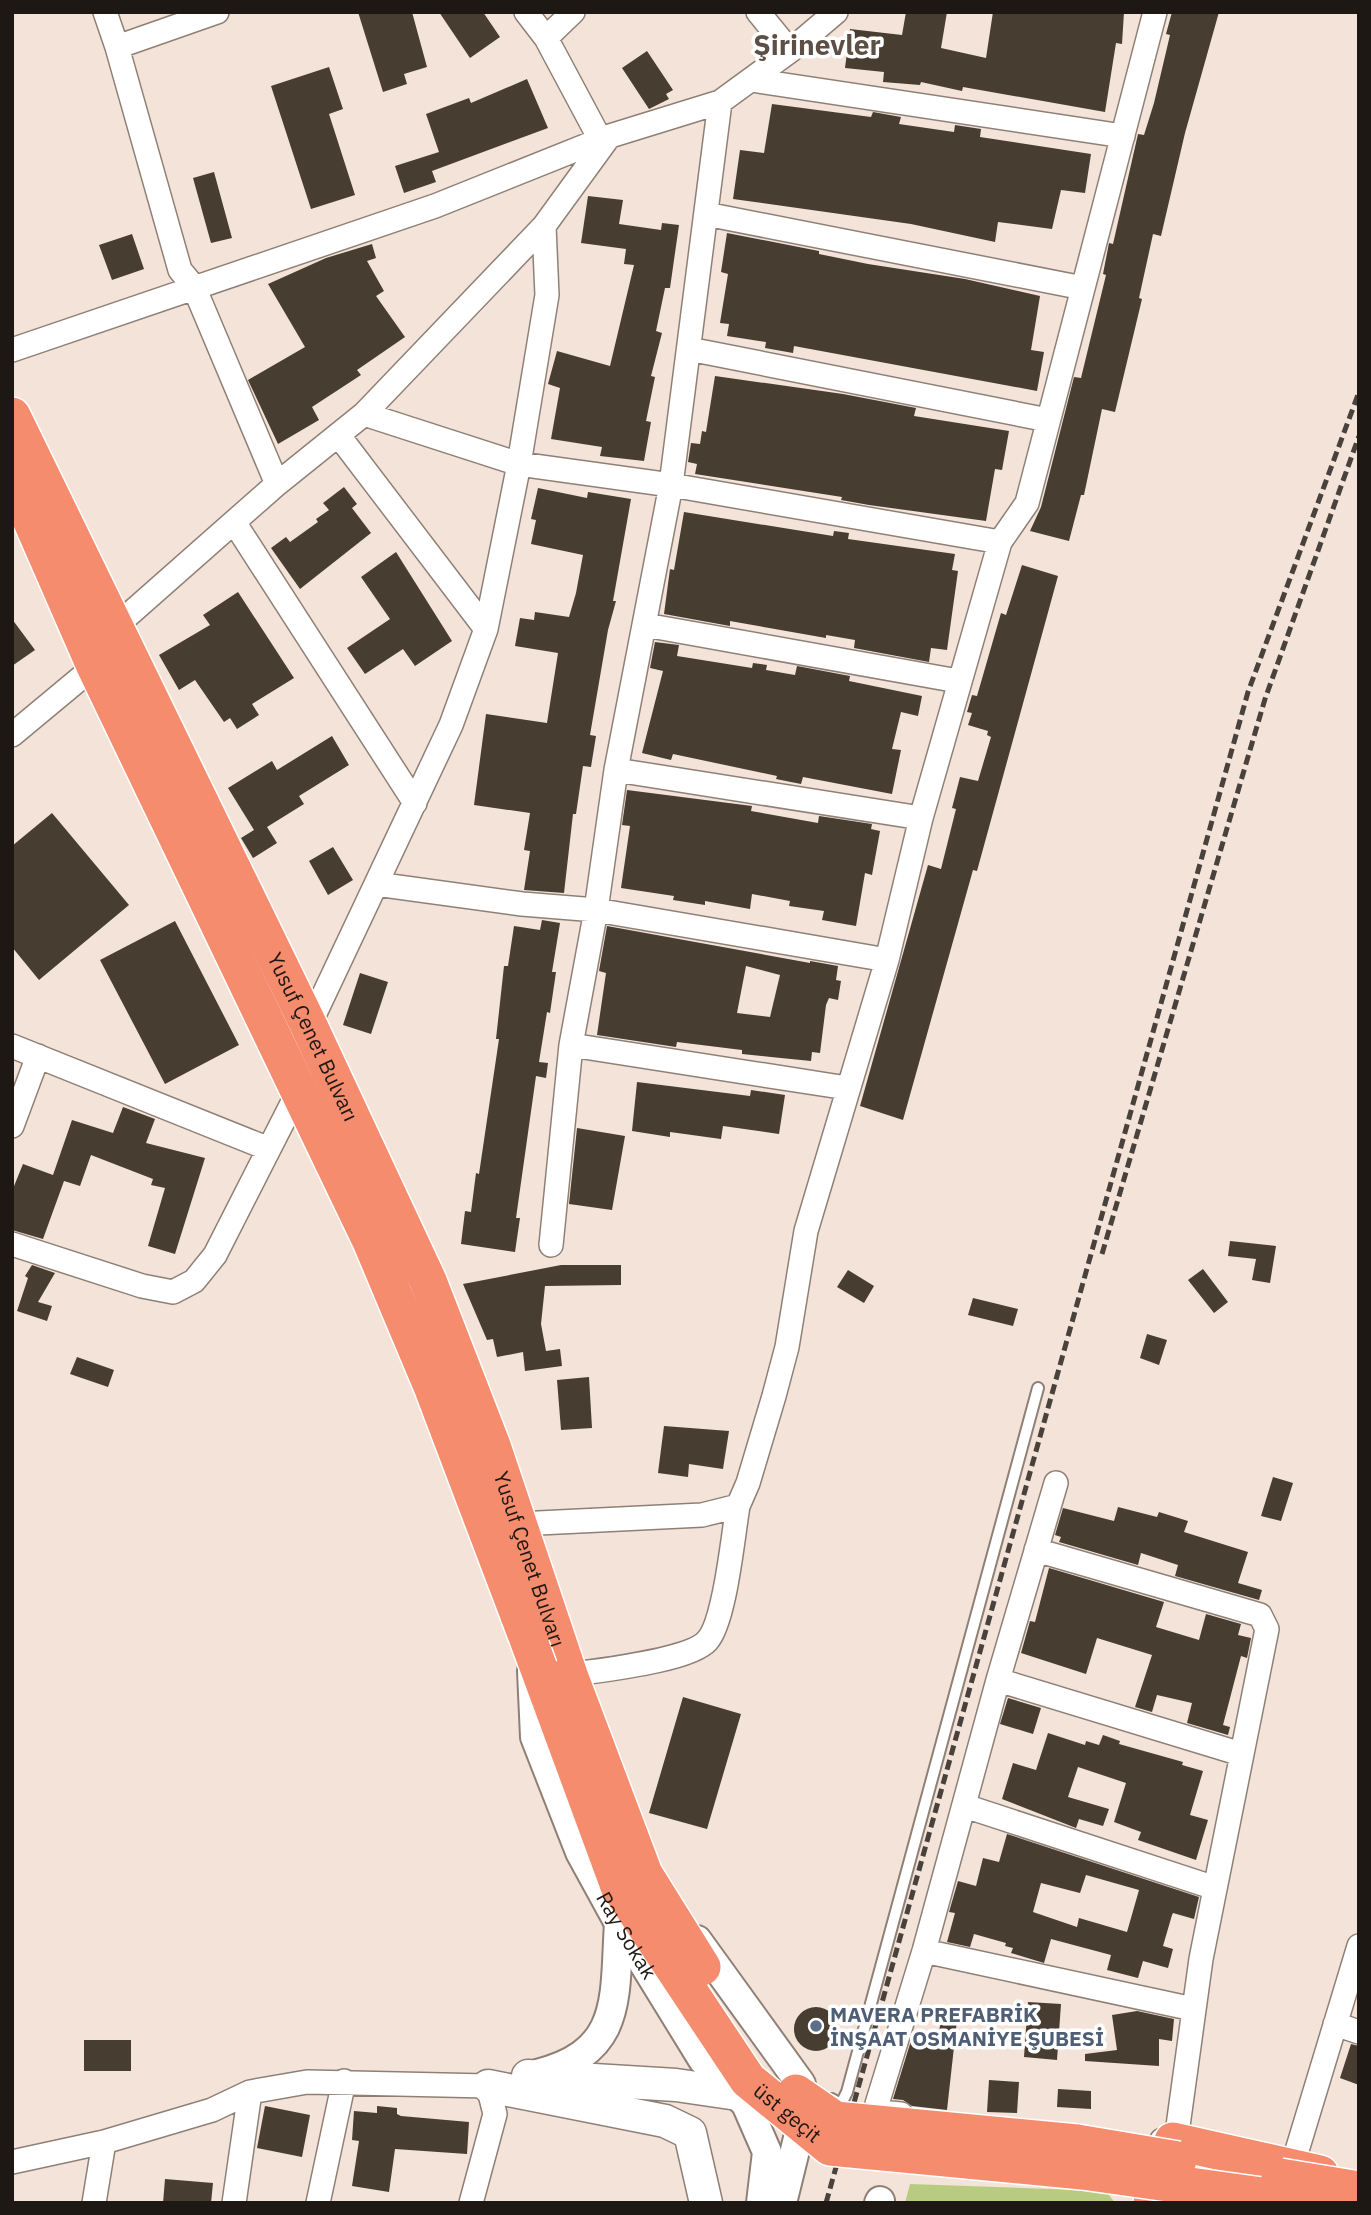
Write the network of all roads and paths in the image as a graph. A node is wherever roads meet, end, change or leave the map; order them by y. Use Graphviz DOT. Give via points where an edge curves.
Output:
graph roads {
  1 [pos="105,12"];
  2 [pos="218,12"];
  3 [pos="526,12"];
  4 [pos="573,12"];
  5 [pos="758,12"];
  6 [pos="836,12"];
  7 [pos="1155,12"];
  8 [pos="546,38"];
  9 [pos="117,47"];
  10 [pos="790,51"];
  11 [pos="751,80"];
  12 [pos="720,102"];
  13 [pos="1123,136"];
  14 [pos="606,139"];
  15 [pos="706,214"];
  16 [pos="544,226"];
  17 [pos="194,287"];
  18 [pos="1083,288"];
  19 [pos="689,349"];
  20 [pos="12,350"];
  21 [pos="364,414"];
  22 [pos="12,416"];
  23 [pos="1048,420"];
  24 [pos="339,436"];
  25 [pos="519,464"];
  26 [pos="12,476"];
  27 [pos="277,484"];
  28 [pos="671,485"];
  29 [pos="234,522"];
  30 [pos="1000,542"];
  31 [pos="645,625"];
  32 [pos="116,626"];
  33 [pos="486,629"];
  34 [pos="95,666"];
  35 [pos="958,681"];
  36 [pos="12,735"];
  37 [pos="616,770"];
  38 [pos="415,803"];
  39 [pos="922,818"];
  40 [pos="376,884"];
  41 [pos="596,910"];
  42 [pos="887,960"];
  43 [pos="309,1026"];
  44 [pos="571,1045"];
  45 [pos="12,1046"];
  46 [pos="38,1056"];
  47 [pos="300,1088"];
  48 [pos="847,1088"];
  49 [pos="12,1126"];
  50 [pos="269,1149"];
  51 [pos="12,1244"];
  52 [pos="551,1245"];
  53 [pos="1038,1388"];
  54 [pos="1056,1483"];
  55 [pos="738,1506"];
  56 [pos="518,1524"];
  57 [pos="1036,1550"];
  58 [pos="531,1647"];
  59 [pos="569,1675"];
  60 [pos="998,1680"];
  61 [pos="1241,1754"];
  62 [pos="965,1806"];
  63 [pos="1215,1888"];
  64 [pos="619,1923"];
  65 [pos="1359,1946"];
  66 [pos="924,1951"];
  67 [pos="1193,2009"];
  68 [pos="1335,2024"];
  69 [pos="1359,2032"];
  70 [pos="528,2076"];
  71 [pos="344,2081"];
  72 [pos="488,2086"];
  73 [pos="250,2092"];
  74 [pos="801,2093"];
  75 [pos="735,2094"];
  76 [pos="1173,2141"];
  77 [pos="104,2142"];
  78 [pos="12,2162"];
  79 [pos="1292,2167"];
  80 [pos="1359,2183"];
  81 [pos="1359,2190"];
  82 [pos="94,2203"];
  83 [pos="234,2203"];
  84 [pos="318,2203"];
  85 [pos="471,2203"];
  86 [pos="706,2203"];
  87 [pos="761,2203"];
  88 [pos="782,2203"];
  89 [pos="1152,2203"];
  90 [pos="1312,2203"];
  1 -- 9 [label="street"];
  2 -- 9 [label="street"];
  3 -- 8 [label="street"];
  4 -- 8 [label="street"];
  5 -- 10 [label="street"];
  6 -- 10 [label="street"];
  7 -- 13 [label="street"];
  8 -- 14 [label="street"];
  9 -- 17 [label="street" via="180,270"];
  10 -- 11 [label="street"];
  11 -- 12 [label="street"];
  11 -- 13 [label="street"];
  12 -- 14 [label="street"];
  12 -- 15 [label="street"];
  13 -- 18 [label="street"];
  14 -- 16 [label="street"];
  14 -- 17 [label="street" via="435,206"];
  15 -- 18 [label="street"];
  15 -- 19 [label="street"];
  16 -- 21 [label="street"];
  16 -- 25 [label="street" via="547,295"];
  17 -- 20 [label="street"];
  17 -- 27 [label="street"];
  18 -- 23 [label="street"];
  19 -- 23 [label="street"];
  19 -- 28 [label="street"];
  21 -- 24 [label="street"];
  21 -- 25 [label="street"];
  22 -- 32 [label="highway, Yusuf Çenet Bulvarı"];
  23 -- 30 [label="street" via="1027,503"];
  24 -- 27 [label="street"];
  24 -- 33 [label="street"];
  25 -- 28 [label="street"];
  25 -- 33 [label="street"];
  26 -- 34 [label="highway, Yusuf Çenet Bulvarı"];
  27 -- 29 [label="street"];
  28 -- 30 [label="street"];
  28 -- 31 [label="street"];
  29 -- 32 [label="street"];
  29 -- 38 [label="street"];
  30 -- 35 [label="street"];
  31 -- 35 [label="street"];
  31 -- 37 [label="street"];
  32 -- 34 [label="street"];
  32 -- 43 [label="highway, Yusuf Çenet Bulvarı"];
  33 -- 38 [label="street" via="451,725"];
  34 -- 36 [label="street"];
  34 -- 47 [label="highway, Yusuf Çenet Bulvarı"];
  35 -- 39 [label="street"];
  37 -- 39 [label="street"];
  37 -- 41 [label="street"];
  38 -- 40 [label="street"];
  39 -- 42 [label="street"];
  40 -- 41 [label="street"];
  40 -- 43 [label="street"];
  41 -- 42 [label="street"];
  41 -- 44 [label="street"];
  42 -- 48 [label="street"];
  43 -- 56 [label="highway, Yusuf Çenet Bulvarı" via="428,1281"];
  44 -- 48 [label="street"];
  44 -- 52 [label="street"];
  45 -- 46 [label="street"];
  46 -- 49 [label="street"];
  46 -- 50 [label="street"];
  47 -- 50 [label="street"];
  47 -- 58 [label="highway, Yusuf Çenet Bulvarı" via="410,1330"];
  48 -- 55 [label="street" via="806,1231 787,1348"];
  50 -- 51 [label="street" via="215,1255 194,1281 173,1292"];
  53 -- 74 [label="lane" via="847,2092 841,2104"];
  54 -- 57 [label="street"];
  55 -- 56 [label="street" via="702,1515"];
  55 -- 59 [label="street" via="715,1630 706,1642 688,1654"];
  56 -- 59 [label="highway, Yusuf Çenet Bulvarı"];
  57 -- 60 [label="street"];
  57 -- 61 [label="street" via="1259,1615 1267,1629"];
  58 -- 64 [label="street, Ray Sokak" via="535,1737 580,1852"];
  58 -- 90 [label="highway, üst geçit, bridge" via="619,1886 748,2080 830,2147 1083,2171"];
  59 -- 74 [label="street" via="597,1717 665,1890"];
  59 -- 81 [label="highway, Yusuf Çenet Bulvarı, bridge" via="644,1874 767,2074 835,2120 1077,2143"];
  60 -- 61 [label="street"];
  60 -- 62 [label="street"];
  61 -- 63 [label="street"];
  62 -- 63 [label="street"];
  62 -- 66 [label="street"];
  63 -- 67 [label="street"];
  64 -- 70 [label="street" via="608,2025 592,2049 567,2067"];
  64 -- 75 [label="street, Ray Sokak" via="703,2060"];
  65 -- 68 [label="street"];
  66 -- 67 [label="street"];
  66 -- 76 [label="street" via="890,2056 877,2104 879,2112"];
  67 -- 76 [label="street"];
  68 -- 69 [label="street"];
  68 -- 79 [label="street"];
  70 -- 72 [label="street"];
  70 -- 75 [label="main road" via="676,2085"];
  71 -- 72 [label="street"];
  71 -- 73 [label="street"];
  71 -- 84 [label="street"];
  72 -- 85 [label="street" via="495,2114"];
  72 -- 86 [label="main road" via="665,2122 690,2133"];
  73 -- 77 [label="street" via="212,2110"];
  73 -- 83 [label="street"];
  74 -- 75 [label="main road"];
  74 -- 88 [label="street" via="801,2126"];
  75 -- 87 [label="street, Ray Sokak" via="746,2104 767,2152"];
  76 -- 79 [label="highway"];
  76 -- 89 [label="highway"];
  77 -- 78 [label="street"];
  77 -- 82 [label="street"];
  79 -- 80 [label="highway"];
}
